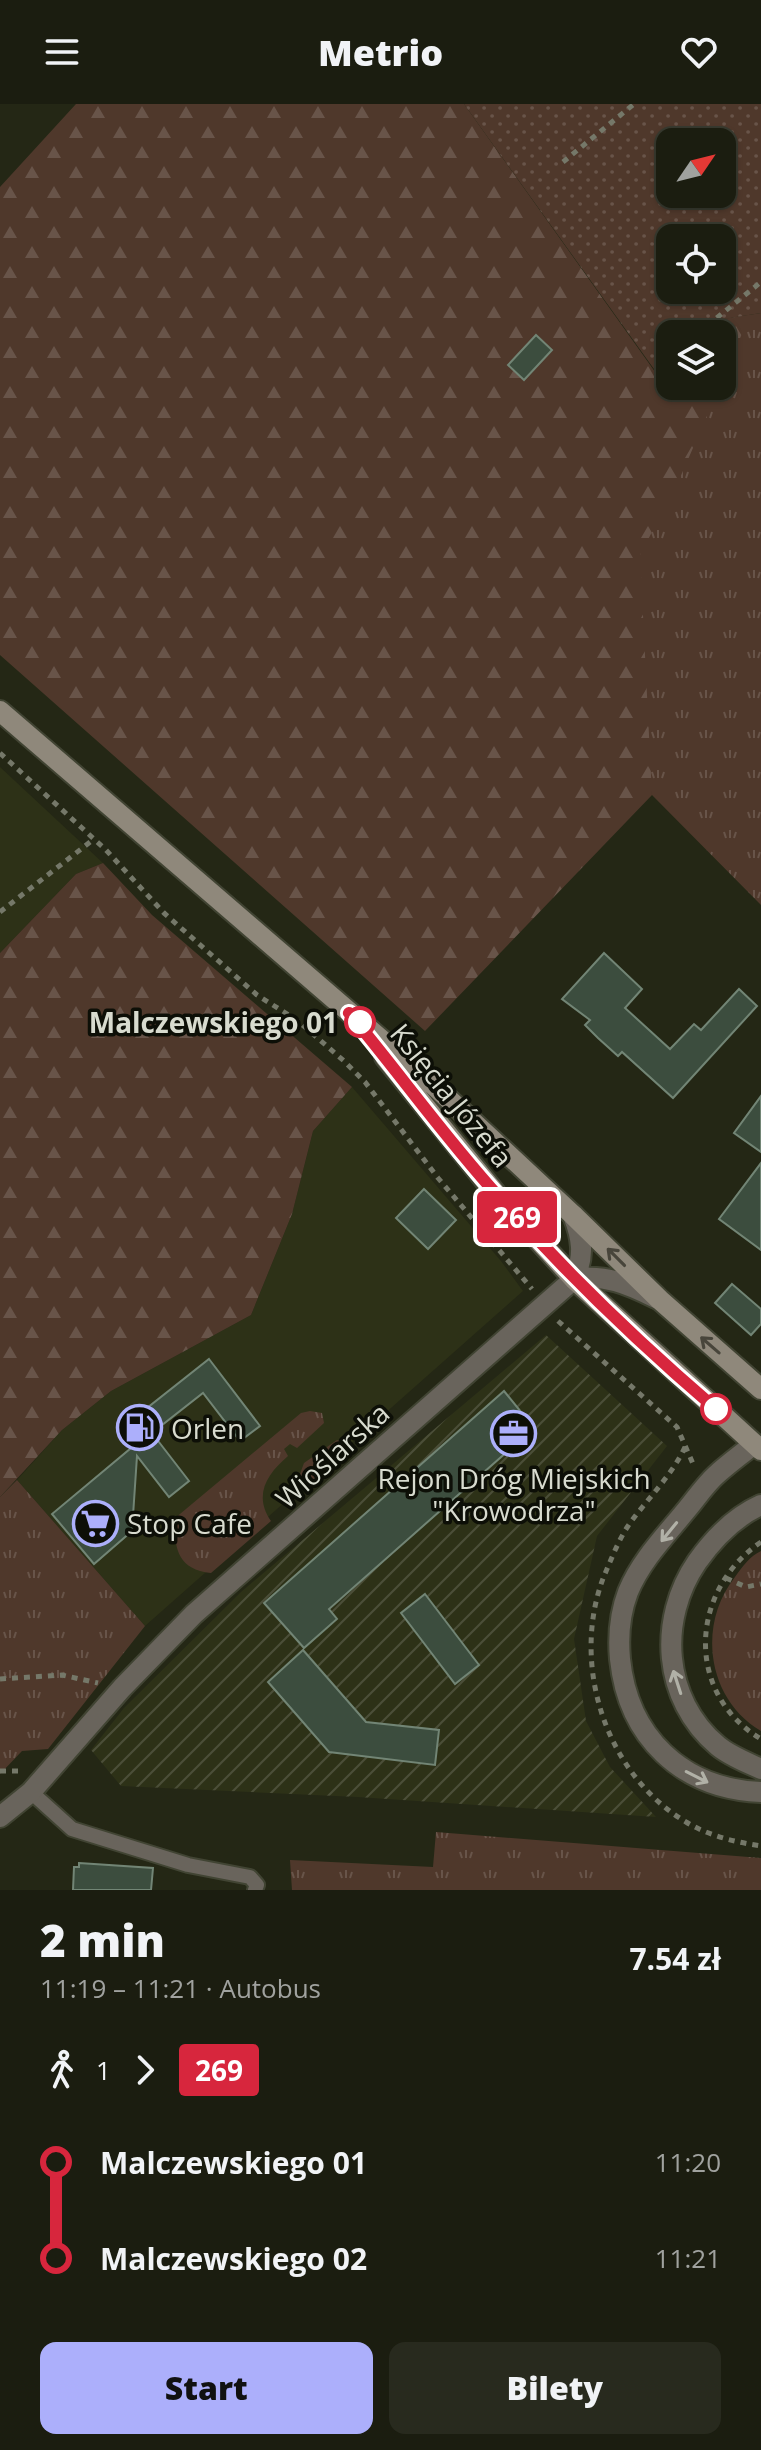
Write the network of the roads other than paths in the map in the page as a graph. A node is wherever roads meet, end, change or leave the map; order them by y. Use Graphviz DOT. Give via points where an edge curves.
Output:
graph roads {
  1 [pos="0,711"];
  2 [pos="349,1013"];
  3 [pos="573,1215"];
  4 [pos="574,1279"];
  5 [pos="660,1300"];
  6 [pos="761,1389"];
  7 [pos="759,1444"];
  8 [pos="761,1505"];
  9 [pos="761,1769"];
  10 [pos="31,1792"];
  11 [pos="761,1792"];
  12 [pos="0,1817"];
  13 [pos="255,1890"];
  1 -- 2 [label="main road, Księcia Józefa"];
  2 -- 3 [label="main road, Księcia Józefa"];
  2 -- 4 [label="main road, Księcia Józefa" via="496,1194"];
  3 -- 4 [label="street" via="582,1248"];
  5 -- 3 [label="main road, Księcia Józefa, one-way"];
  4 -- 5 [label="street" via="609,1278"];
  4 -- 7 [label="main road, Księcia Józefa"];
  4 -- 10 [label="street, Wioślarska" via="194,1614"];
  6 -- 5 [label="main road, Księcia Józefa, one-way"];
  7 -- 11 [label="street, Księcia Józefa, one-way" via="714,1477 644,1564 623,1607 619,1650 627,1700 661,1752 702,1780"];
  9 -- 8 [label="street, one-way" via="719,1746 694,1719 675,1681 670,1639 678,1596 689,1574 719,1534"];
  10 -- 12 [label="street, Wioślarska"];
  10 -- 13 [label="lane" via="72,1829 188,1865 250,1877"];
}
